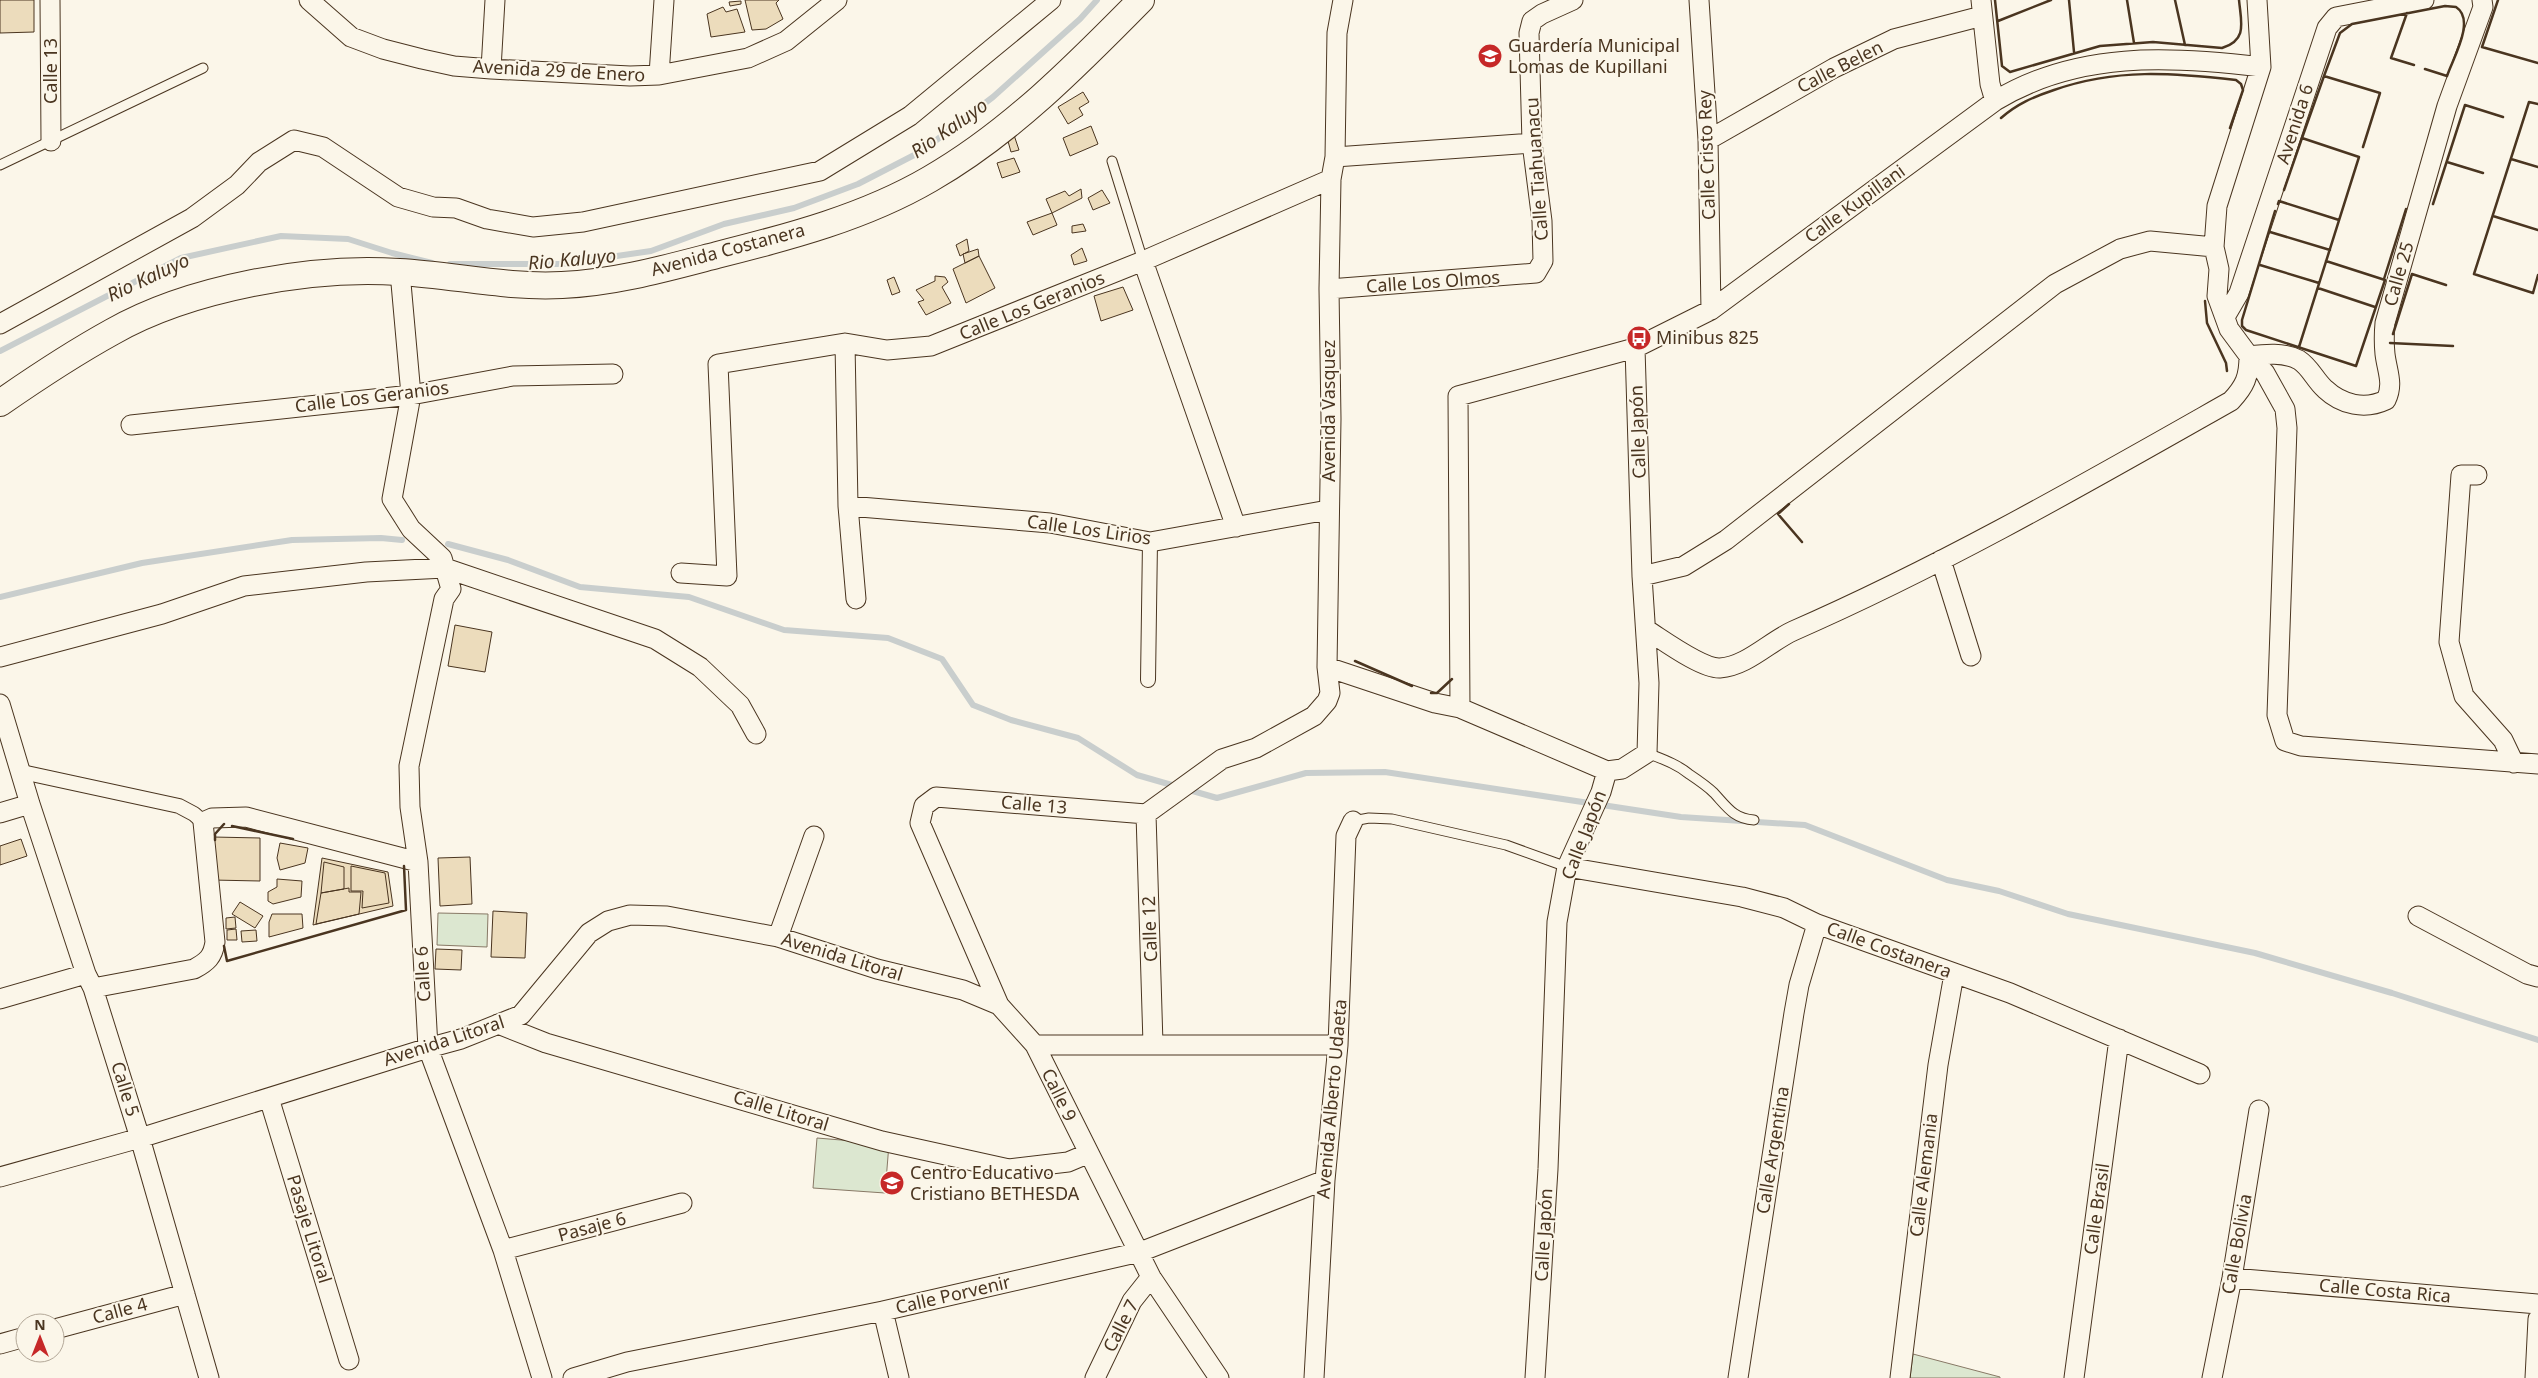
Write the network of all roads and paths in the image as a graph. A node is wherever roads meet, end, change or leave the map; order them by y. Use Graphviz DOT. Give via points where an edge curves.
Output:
graph roads {
  1 [pos="50,0"];
  2 [pos="309,0"];
  3 [pos="495,0"];
  4 [pos="664,0"];
  5 [pos="837,0"];
  6 [pos="1051,0"];
  7 [pos="1141,0"];
  8 [pos="1344,0"];
  9 [pos="1573,0"];
  10 [pos="1699,0"];
  11 [pos="2257,0"];
  12 [pos="2424,0"];
  13 [pos="2482,0"];
  14 [pos="1981,8"];
  15 [pos="2261,67"];
  16 [pos="204,68"];
  17 [pos="491,69"];
  18 [pos="659,75"];
  19 [pos="1995,101"];
  20 [pos="1708,140"];
  21 [pos="51,142"];
  22 [pos="1532,143"];
  23 [pos="1335,157"];
  24 [pos="1112,161"];
  25 [pos="0,165"];
  26 [pos="1331,179"];
  27 [pos="2214,248"];
  28 [pos="1143,261"];
  29 [pos="400,272"];
  30 [pos="1536,273"];
  31 [pos="1329,289"];
  32 [pos="1711,310"];
  33 [pos="2225,316"];
  34 [pos="0,324"];
  35 [pos="845,343"];
  36 [pos="1635,348"];
  37 [pos="2249,356"];
  38 [pos="613,374"];
  39 [pos="411,395"];
  40 [pos="0,403"];
  41 [pos="131,425"];
  42 [pos="2477,476"];
  43 [pos="848,506"];
  44 [pos="1328,510"];
  45 [pos="1236,528"];
  46 [pos="1150,542"];
  47 [pos="1941,560"];
  48 [pos="443,563"];
  49 [pos="681,573"];
  50 [pos="1642,576"];
  51 [pos="856,599"];
  52 [pos="1647,630"];
  53 [pos="1971,656"];
  54 [pos="0,657"];
  55 [pos="1327,667"];
  56 [pos="1148,680"];
  57 [pos="0,704"];
  58 [pos="1460,708"];
  59 [pos="756,734"];
  60 [pos="1647,754"];
  61 [pos="2514,762"];
  62 [pos="2538,764"];
  63 [pos="1607,771"];
  64 [pos="22,772"];
  65 [pos="30,804"];
  66 [pos="924,806"];
  67 [pos="0,813"];
  68 [pos="1146,814"];
  69 [pos="1754,820"];
  70 [pos="1353,821"];
  71 [pos="204,822"];
  72 [pos="814,836"];
  73 [pos="418,862"];
  74 [pos="1569,862"];
  75 [pos="2418,916"];
  76 [pos="1816,924"];
  77 [pos="778,937"];
  78 [pos="1954,974"];
  79 [pos="2538,976"];
  80 [pos="90,981"];
  81 [pos="0,999"];
  82 [pos="999,1005"];
  83 [pos="498,1024"];
  84 [pos="2119,1039"];
  85 [pos="1154,1044"];
  86 [pos="1035,1045"];
  87 [pos="1338,1045"];
  88 [pos="428,1048"];
  89 [pos="2200,1074"];
  90 [pos="269,1098"];
  91 [pos="2259,1110"];
  92 [pos="140,1138"];
  93 [pos="1088,1154"];
  94 [pos="0,1177"];
  95 [pos="1325,1180"];
  96 [pos="682,1203"];
  97 [pos="503,1250"];
  98 [pos="1140,1252"];
  99 [pos="1151,1277"];
  100 [pos="2232,1278"];
  101 [pos="185,1294"];
  102 [pos="2538,1304"];
  103 [pos="883,1311"];
  104 [pos="2538,1319"];
  105 [pos="65,1326"];
  106 [pos="15,1340"];
  107 [pos="0,1344"];
  108 [pos="349,1360"];
  109 [pos="209,1378"];
  110 [pos="542,1378"];
  111 [pos="572,1378"];
  112 [pos="899,1378"];
  113 [pos="1094,1378"];
  114 [pos="1219,1378"];
  115 [pos="1314,1378"];
  116 [pos="1535,1378"];
  117 [pos="1738,1378"];
  118 [pos="1900,1378"];
  119 [pos="2074,1378"];
  120 [pos="2212,1378"];
  121 [pos="2535,1378"];
  1 -- 21 [label="street, Calle 13"];
  2 -- 17 [label="street, Avenida 29 de Enero" via="351,36 383,49 454,66"];
  3 -- 17 [label="street"];
  4 -- 18 [label="street"];
  5 -- 18 [label="street, Avenida 29 de Enero" via="786,41 748,58"];
  6 -- 34 [label="street" via="910,116 820,171 633,213 533,227 398,197 323,147 294,140 259,162 237,185 192,218"];
  7 -- 29 [label="main road, Avenida Costanera" via="997,135 929,180 853,216 669,268 564,285 507,285"];
  8 -- 23 [label="street, Avenida Vasquez" via="1337,33"];
  9 -- 22 [label="street, Calle Tiahuanacu" via="1532,21 1529,33"];
  10 -- 20 [label="street, Calle Cristo Rey"];
  11 -- 15 [label="street"];
  12 -- 33 [label="street, Avenida 6" via="2336,17 2327,28 2239,293"];
  13 -- 37 [label="street, Calle 25" via="2483,7 2447,106 2385,323 2385,354 2390,381 2386,400 2364,407 2349,403 2324,389 2300,360 2274,354"];
  14 -- 19 [label="street"];
  14 -- 20 [label="street, Calle Belen" via="1894,39 1834,68"];
  15 -- 19 [label="street, Calle Kupillani" via="2182,59 2078,66 2020,86"];
  15 -- 27 [label="street" via="2217,206"];
  16 -- 21 [label="lane"];
  17 -- 18 [label="street, Avenida 29 de Enero"];
  19 -- 32 [label="street, Calle Kupillani"];
  20 -- 32 [label="street, Calle Cristo Rey"];
  21 -- 25 [label="lane"];
  22 -- 23 [label="street"];
  22 -- 30 [label="street, Calle Tiahuanacu" via="1542,221 1543,261"];
  23 -- 26 [label="street, Avenida Vasquez"];
  24 -- 28 [label="lane"];
  26 -- 28 [label="street, Calle Los Geranios"];
  26 -- 31 [label="street, Avenida Vasquez"];
  27 -- 33 [label="street" via="2219,269 2217,296"];
  27 -- 50 [label="street" via="2150,241 2120,249 2055,284 1726,540 1684,566"];
  28 -- 35 [label="street, Calle Los Geranios" via="931,346 887,350"];
  28 -- 45 [label="street"];
  29 -- 39 [label="street"];
  29 -- 40 [label="main road, Avenida Costanera" via="346,270 287,277 182,302 114,331"];
  30 -- 31 [label="street, Calle Los Olmos"];
  31 -- 44 [label="street, Avenida Vasquez" via="1331,419"];
  32 -- 36 [label="street, Calle Kupillani"];
  33 -- 37 [label="street" via="2229,329"];
  35 -- 43 [label="street"];
  35 -- 49 [label="street, Calle Los Geranios" via="718,364 727,576"];
  36 -- 50 [label="street, Calle Japón"];
  36 -- 58 [label="street, Calle Kupillani" via="1458,396"];
  37 -- 47 [label="street" via="2249,375 2244,388 2231,401"];
  37 -- 61 [label="street" via="2265,372 2285,409 2288,428 2277,715 2285,741 2301,746"];
  38 -- 39 [label="street, Calle Los Geranios" via="513,376"];
  39 -- 41 [label="street, Calle Los Geranios"];
  39 -- 48 [label="street" via="392,499 412,529"];
  42 -- 61 [label="street" via="2461,475 2449,642 2464,696 2503,740"];
  43 -- 46 [label="street, Calle Los Lirios" via="1050,523"];
  43 -- 51 [label="street"];
  44 -- 45 [label="street, Calle Los Lirios"];
  44 -- 55 [label="street, Avenida Vasquez"];
  45 -- 46 [label="street, Calle Los Lirios"];
  46 -- 56 [label="street"];
  47 -- 52 [label="street" via="1791,632 1735,665 1717,668 1697,661"];
  47 -- 53 [label="street"];
  48 -- 54 [label="street" via="244,586 162,614"];
  48 -- 59 [label="street" via="655,639 706,673 740,705"];
  48 -- 73 [label="street, Calle 6" via="451,590 444,598 409,766 410,808"];
  50 -- 52 [label="street, Calle Japón"];
  52 -- 60 [label="street, Calle Japón"];
  55 -- 58 [label="street" via="1435,703"];
  55 -- 68 [label="street, Avenida Vasquez" via="1328,701 1314,716 1256,748 1222,759"];
  57 -- 64 [label="street, Calle 5"];
  58 -- 63 [label="street"];
  60 -- 63 [label="street, Calle Japón" via="1622,769"];
  60 -- 69 [label="lane" via="1672,762 1713,792 1730,812"];
  61 -- 62 [label="street"];
  63 -- 74 [label="street, Calle Japón" via="1602,792"];
  64 -- 65 [label="street, Calle 5"];
  64 -- 71 [label="street" via="179,806"];
  65 -- 67 [label="street"];
  65 -- 80 [label="street, Calle 5"];
  66 -- 68 [label="street, Calle 13" via="936,797"];
  66 -- 82 [label="street, Calle 9" via="920,823"];
  68 -- 85 [label="street, Calle 12"];
  70 -- 74 [label="lane" via="1392,819"];
  70 -- 87 [label="street, Avenida Alberto Udaeta" via="1346,836"];
  71 -- 73 [label="street" via="212,818 246,817"];
  71 -- 80 [label="street" via="214,953 194,970"];
  72 -- 77 [label="street"];
  73 -- 88 [label="street, Calle 6"];
  74 -- 76 [label="street, Calle Costanera" via="1742,897 1784,908"];
  74 -- 116 [label="street, Calle Japón" via="1557,922 1548,1169"];
  75 -- 79 [label="street" via="2527,974"];
  76 -- 78 [label="street, Calle Costanera"];
  76 -- 117 [label="street, Calle Argentina" via="1794,1013"];
  77 -- 82 [label="street, Avenida Litoral" via="877,970 963,990"];
  77 -- 83 [label="street, Avenida Litoral" via="667,916 630,915 608,921 589,932 521,1015"];
  78 -- 84 [label="street, Calle Costanera" via="2010,993"];
  78 -- 118 [label="street, Calle Alemania" via="1938,1065"];
  80 -- 81 [label="street"];
  80 -- 92 [label="street, Calle 5"];
  82 -- 86 [label="street, Calle 9"];
  83 -- 88 [label="street, Avenida Litoral"];
  83 -- 93 [label="street, Calle Litoral" via="546,1043 882,1142 1009,1169 1068,1162"];
  84 -- 89 [label="street, Calle Costanera"];
  84 -- 119 [label="street, Calle Brasil"];
  85 -- 86 [label="street"];
  85 -- 87 [label="street"];
  86 -- 93 [label="street, Calle 9"];
  87 -- 95 [label="street, Avenida Alberto Udaeta"];
  88 -- 90 [label="street, Avenida Litoral"];
  88 -- 97 [label="street, Calle 6"];
  90 -- 92 [label="street, Avenida Litoral"];
  90 -- 108 [label="street, Pasaje Litoral"];
  91 -- 100 [label="street, Calle Bolivia"];
  92 -- 94 [label="street, Avenida Litoral"];
  92 -- 101 [label="street, Calle 5"];
  93 -- 98 [label="street, Calle 9"];
  95 -- 98 [label="street, Calle Porvenir"];
  95 -- 115 [label="street, Avenida Alberto Udaeta"];
  96 -- 97 [label="street, Pasaje 6"];
  97 -- 110 [label="street, Calle 6"];
  98 -- 99 [label="street, Calle 9"];
  98 -- 103 [label="street, Calle Porvenir"];
  99 -- 113 [label="street, Calle 7" via="1132,1301"];
  99 -- 114 [label="street, Calle 9"];
  100 -- 102 [label="street, Calle Costa Rica"];
  100 -- 120 [label="street, Calle Bolivia"];
  101 -- 105 [label="street, Calle 4"];
  101 -- 109 [label="street, Calle 5"];
  103 -- 111 [label="street, Calle Porvenir" via="627,1362"];
  103 -- 112 [label="street"];
  104 -- 121 [label="street"];
  106 -- 107 [label="street"];
}
